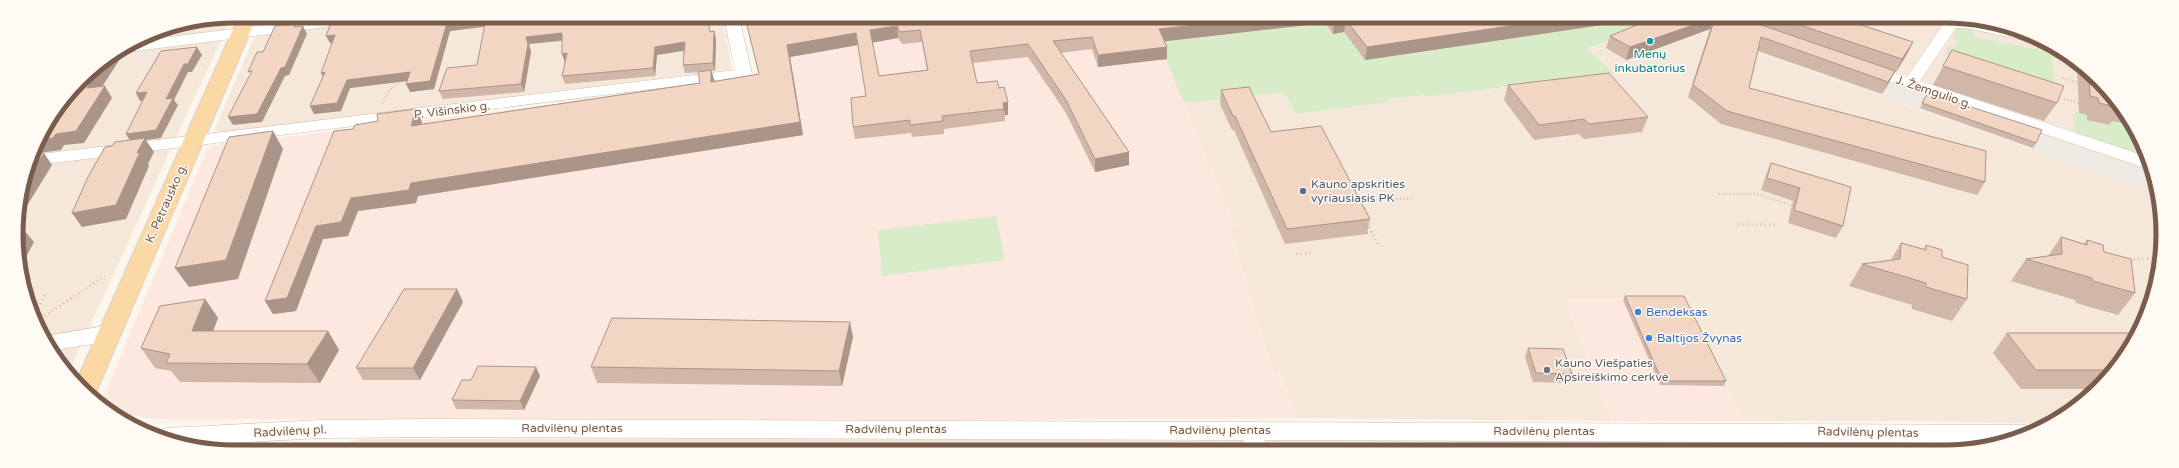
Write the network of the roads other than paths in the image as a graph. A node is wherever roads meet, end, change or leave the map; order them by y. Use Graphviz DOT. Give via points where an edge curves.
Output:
graph roads {
  1 [pos="245,23"];
  2 [pos="321,23"];
  3 [pos="732,23"];
  4 [pos="1951,23"];
  5 [pos="1982,26"];
  6 [pos="2002,30"];
  7 [pos="240,34"];
  8 [pos="137,47"];
  9 [pos="1852,63"];
  10 [pos="1910,84"];
  11 [pos="194,141"];
  12 [pos="36,160"];
  13 [pos="2143,161"];
  14 [pos="111,333"];
  15 [pos="53,343"];
  16 [pos="87,385"];
  17 [pos="414,428"];
  18 [pos="2013,434"];
  19 [pos="174,437"];
  20 [pos="1254,441"];
  1 -- 7 [label="main road, K. Petrausko g."];
  2 -- 7 [label="street"];
  3 -- 11 [label="street, P. Višinskio g." via="744,74"];
  4 -- 10 [label="street"];
  5 -- 6 [label="street"];
  7 -- 8 [label="street"];
  7 -- 11 [label="main road, K. Petrausko g."];
  9 -- 10 [label="street, J. Žemgulio g."];
  10 -- 13 [label="street, J. Žemgulio g."];
  11 -- 12 [label="street, P. Višinskio g."];
  11 -- 14 [label="main road, K. Petrausko g."];
  14 -- 15 [label="street"];
  14 -- 16 [label="main road, K. Petrausko g."];
  17 -- 19 [label="street, Radvilėnų pl." via="322,429"];
  17 -- 20 [label="street, Radvilėnų plentas"];
  18 -- 20 [label="street, Radvilėnų plentas"];
}
